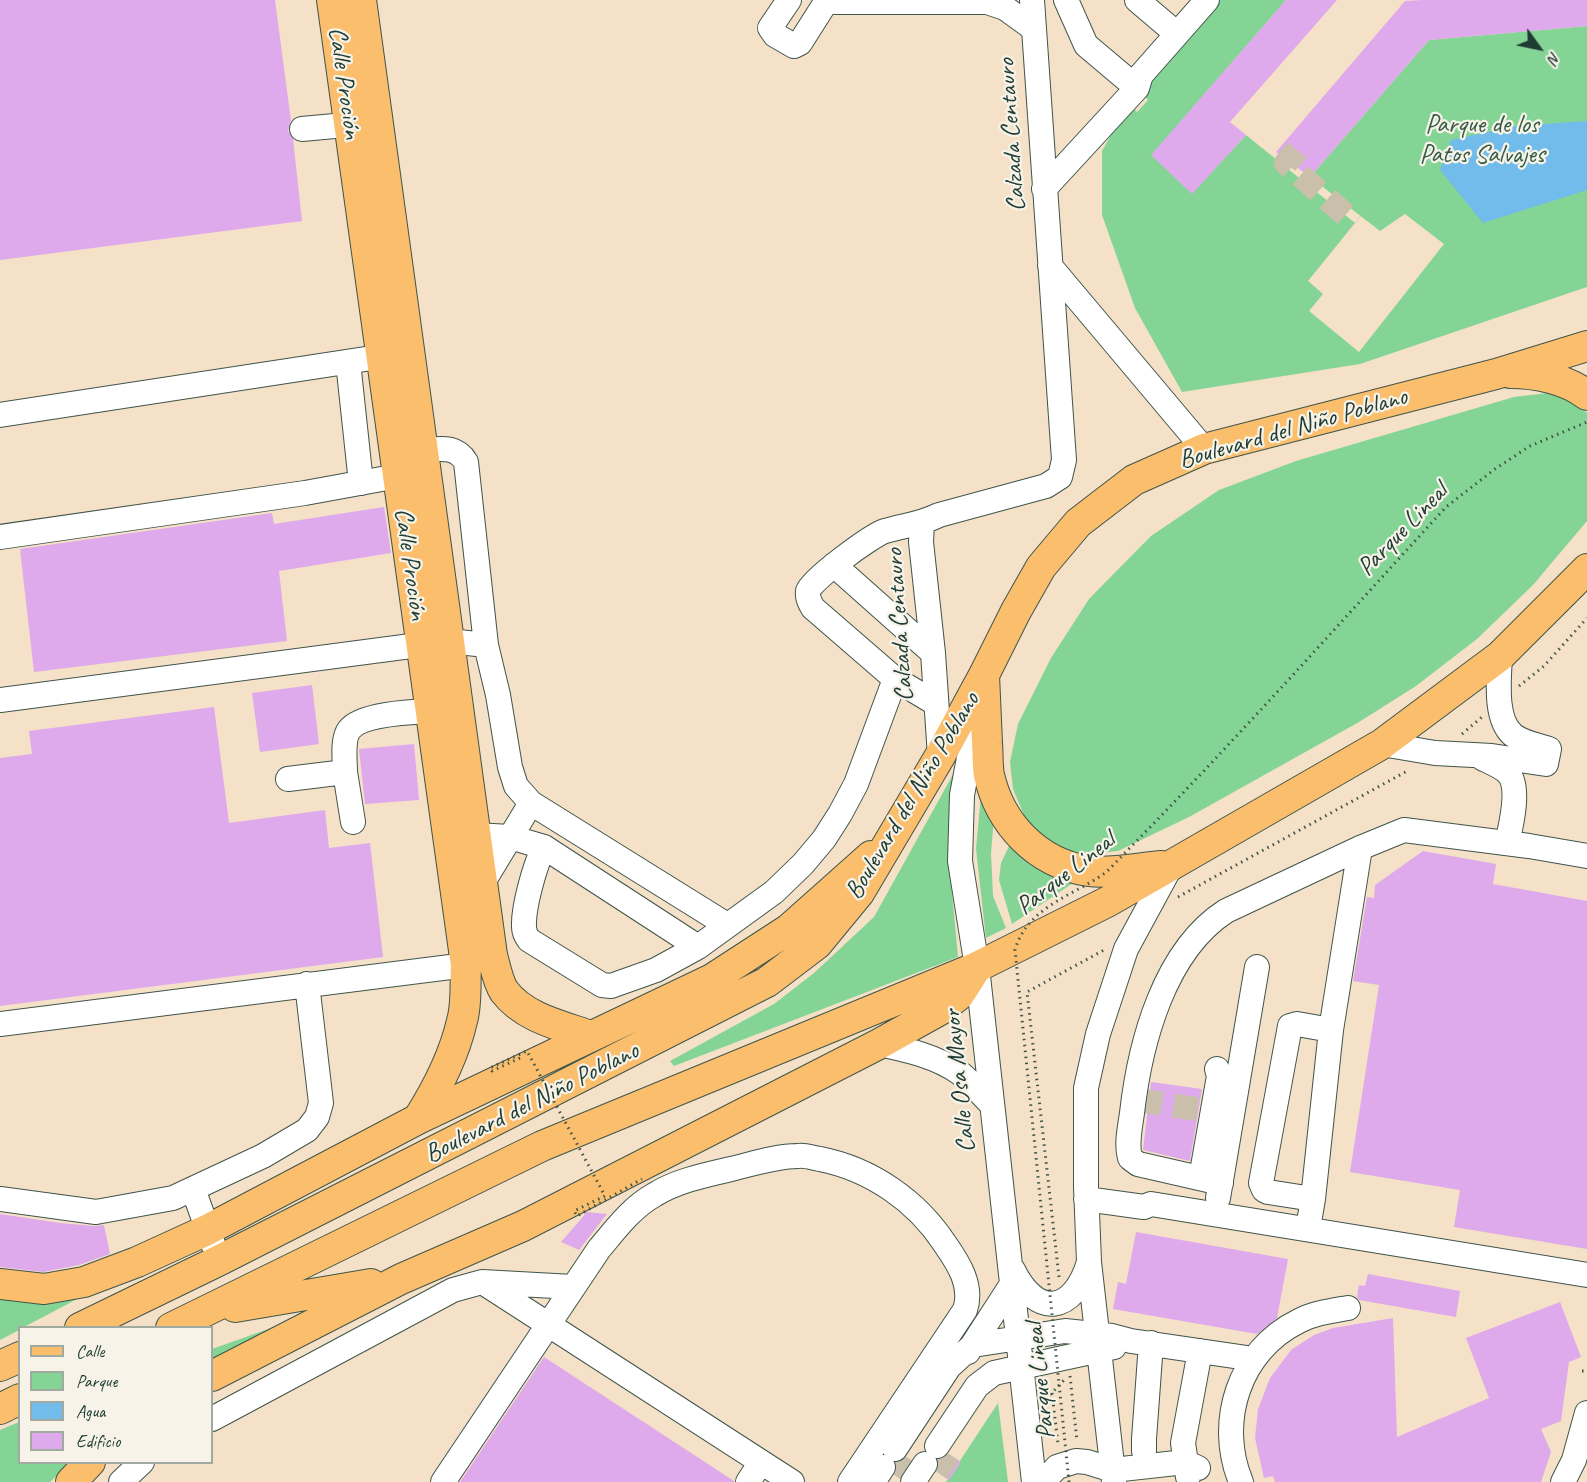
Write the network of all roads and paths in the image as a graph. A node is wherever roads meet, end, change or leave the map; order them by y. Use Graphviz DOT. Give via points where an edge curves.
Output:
graph roads {
  1 [pos="332,0"];
  2 [pos="361,0"];
  3 [pos="789,0"];
  4 [pos="1032,0"];
  5 [pos="1066,0"];
  6 [pos="1137,0"];
  7 [pos="1207,0"];
  8 [pos="959,1"];
  9 [pos="1004,4"];
  10 [pos="1034,29"];
  11 [pos="1177,34"];
  12 [pos="1135,82"];
  13 [pos="364,123"];
  14 [pos="302,129"];
  15 [pos="1044,180"];
  16 [pos="1050,266"];
  17 [pos="1587,346"];
  18 [pos="395,354"];
  19 [pos="348,362"];
  20 [pos="1496,374"];
  21 [pos="1587,395"];
  22 [pos="401,397"];
  23 [pos="0,415"];
  24 [pos="1587,422"];
  25 [pos="1204,449"];
  26 [pos="423,450"];
  27 [pos="398,476"];
  28 [pos="361,483"];
  29 [pos="922,523"];
  30 [pos="0,537"];
  31 [pos="834,566"];
  32 [pos="1587,569"];
  33 [pos="1587,618"];
  34 [pos="435,643"];
  35 [pos="486,645"];
  36 [pos="933,653"];
  37 [pos="1500,656"];
  38 [pos="984,675"];
  39 [pos="895,679"];
  40 [pos="0,700"];
  41 [pos="935,703"];
  42 [pos="1499,703"];
  43 [pos="430,711"];
  44 [pos="1382,744"];
  45 [pos="1435,753"];
  46 [pos="1477,755"];
  47 [pos="940,756"];
  48 [pos="345,772"];
  49 [pos="288,779"];
  50 [pos="531,803"];
  51 [pos="353,822"];
  52 [pos="895,834"];
  53 [pos="475,835"];
  54 [pos="510,837"];
  55 [pos="1507,843"];
  56 [pos="544,847"];
  57 [pos="1360,848"];
  58 [pos="1587,856"];
  59 [pos="1171,866"];
  60 [pos="637,869"];
  61 [pos="482,884"];
  62 [pos="620,896"];
  63 [pos="1172,900"];
  64 [pos="727,925"];
  65 [pos="1113,945"];
  66 [pos="698,947"];
  67 [pos="466,965"];
  68 [pos="977,967"];
  69 [pos="1257,967"];
  70 [pos="307,984"];
  71 [pos="0,1024"];
  72 [pos="1331,1030"];
  73 [pos="591,1036"];
  74 [pos="879,1044"];
  75 [pos="520,1058"];
  76 [pos="1217,1069"];
  77 [pos="991,1104"];
  78 [pos="418,1119"];
  79 [pos="1211,1180"];
  80 [pos="648,1187"];
  81 [pos="193,1189"];
  82 [pos="1086,1193"];
  83 [pos="0,1199"];
  84 [pos="1313,1199"];
  85 [pos="1216,1215"];
  86 [pos="1308,1228"];
  87 [pos="207,1230"];
  88 [pos="220,1260"];
  89 [pos="1089,1262"];
  90 [pos="1011,1274"];
  91 [pos="1587,1275"];
  92 [pos="401,1279"];
  93 [pos="482,1282"];
  94 [pos="0,1284"];
  95 [pos="573,1287"];
  96 [pos="1062,1302"];
  97 [pos="1348,1308"];
  98 [pos="202,1313"];
  99 [pos="548,1324"];
  100 [pos="84,1326"];
  101 [pos="175,1326"];
  102 [pos="1018,1338"];
  103 [pos="1097,1342"];
  104 [pos="1141,1342"];
  105 [pos="973,1345"];
  106 [pos="1200,1351"];
  107 [pos="18,1358"];
  108 [pos="1067,1358"];
  109 [pos="1254,1359"];
  110 [pos="0,1366"];
  111 [pos="1022,1368"];
  112 [pos="1582,1371"];
  113 [pos="1587,1371"];
  114 [pos="213,1375"];
  115 [pos="1052,1393"];
  116 [pos="18,1400"];
  117 [pos="0,1408"];
  118 [pos="1587,1413"];
  119 [pos="213,1418"];
  120 [pos="1057,1444"];
  121 [pos="1233,1457"];
  122 [pos="761,1462"];
  123 [pos="88,1464"];
  124 [pos="140,1464"];
  125 [pos="1188,1466"];
  126 [pos="912,1468"];
  127 [pos="1074,1472"];
  128 [pos="1114,1476"];
  129 [pos="71,1482"];
  130 [pos="121,1482"];
  131 [pos="443,1482"];
  132 [pos="748,1482"];
  133 [pos="792,1482"];
  134 [pos="850,1482"];
  135 [pos="1034,1482"];
  136 [pos="1042,1482"];
  137 [pos="1134,1482"];
  138 [pos="1241,1482"];
  139 [pos="1563,1482"];
  1 -- 13 [label="main road, Calle Proción"];
  2 -- 13 [label="main road, Calle Proción"];
  3 -- 8 [label="street" via="770,28 794,46 800,43 826,2"];
  4 -- 10 [label="street, Calzada Centauro"];
  5 -- 12 [label="street" via="1086,45"];
  6 -- 11 [label="street"];
  7 -- 11 [label="street"];
  8 -- 9 [label="street"];
  9 -- 10 [label="street"];
  10 -- 15 [label="street, Calzada Centauro"];
  11 -- 12 [label="street"];
  12 -- 15 [label="street"];
  13 -- 14 [label="street"];
  13 -- 18 [label="main road, Calle Proción"];
  15 -- 16 [label="street, Calzada Centauro"];
  16 -- 25 [label="street"];
  16 -- 29 [label="street, Calzada Centauro" via="1064,460 1060,477 1046,486"];
  17 -- 20 [label="main road, Boulevard del Niño Poblano"];
  18 -- 19 [label="street"];
  18 -- 22 [label="main road, Calle Proción"];
  19 -- 23 [label="street"];
  19 -- 28 [label="street"];
  20 -- 21 [label="main road" via="1547,377"];
  20 -- 25 [label="main road, Boulevard del Niño Poblano"];
  22 -- 26 [label="main road, Calle Proción"];
  22 -- 27 [label="main road, Calle Proción"];
  24 -- 127 [label="path, Parque Lineal, bridge" via="1530,446 1446,507 1106,872 1053,903 1029,922 1018,937 1015,950"];
  25 -- 38 [label="main road, Boulevard del Niño Poblano" via="1134,480 1078,523 1041,567"];
  26 -- 34 [label="main road, Calle Proción"];
  26 -- 35 [label="street" via="455,450 466,462"];
  27 -- 28 [label="street"];
  27 -- 34 [label="main road, Calle Proción"];
  28 -- 30 [label="street"];
  29 -- 31 [label="street" via="883,531"];
  29 -- 36 [label="street, Calzada Centauro"];
  31 -- 36 [label="street"];
  31 -- 39 [label="street" via="811,584 809,601"];
  32 -- 37 [label="main road, Boulevard del Niño Poblano"];
  33 -- 42 [label="path" via="1544,666"];
  34 -- 35 [label="street"];
  34 -- 40 [label="street"];
  34 -- 43 [label="main road, Calle Proción"];
  34 -- 53 [label="main road, Calle Proción"];
  35 -- 50 [label="street" via="510,767 516,786"];
  36 -- 41 [label="street, Calzada Centauro"];
  37 -- 42 [label="street"];
  37 -- 44 [label="main road, Boulevard del Niño Poblano"];
  38 -- 47 [label="main road, Boulevard del Niño Poblano"];
  38 -- 59 [label="main road" via="988,773 996,801 1018,835 1042,855 1087,871"];
  38 -- 68 [label="street, Calle Osa Mayor" via="962,795 960,861"];
  39 -- 41 [label="street"];
  39 -- 64 [label="street" via="856,784 829,830 803,864 774,892"];
  41 -- 47 [label="street, Calzada Centauro"];
  42 -- 45 [label="path"];
  42 -- 46 [label="street" via="1506,727 1547,756 1518,759"];
  43 -- 48 [label="street" via="359,722 349,730 346,740"];
  43 -- 67 [label="main road, Calle Proción"];
  44 -- 45 [label="street"];
  44 -- 59 [label="main road, Boulevard del Niño Poblano"];
  45 -- 46 [label="street"];
  45 -- 63 [label="path" via="1401,776"];
  46 -- 55 [label="street" via="1512,779 1512,819"];
  47 -- 52 [label="main road, Boulevard del Niño Poblano"];
  48 -- 49 [label="street"];
  48 -- 51 [label="street"];
  50 -- 54 [label="street"];
  50 -- 60 [label="street"];
  52 -- 73 [label="main road" via="779,935 712,979"];
  52 -- 88 [label="main road, Boulevard del Niño Poblano" via="859,893 817,944 767,982"];
  53 -- 54 [label="street"];
  53 -- 61 [label="main road, Calle Proción"];
  54 -- 56 [label="street"];
  54 -- 61 [label="street"];
  55 -- 57 [label="street" via="1404,830"];
  55 -- 58 [label="street"];
  56 -- 62 [label="street"];
  56 -- 66 [label="street" via="523,926 529,940 602,985 610,986 656,970"];
  57 -- 72 [label="street"];
  57 -- 79 [label="street" via="1211,921 1184,953 1166,984 1143,1048 1127,1149 1138,1164"];
  59 -- 68 [label="main road, Boulevard del Niño Poblano"];
  59 -- 82 [label="street" via="1126,949 1098,1034 1086,1088"];
  60 -- 62 [label="street"];
  60 -- 64 [label="street"];
  61 -- 73 [label="main road, Calle Proción" via="492,955 504,990 537,1016"];
  62 -- 66 [label="street"];
  64 -- 66 [label="street"];
  65 -- 96 [label="path" via="1028,992"];
  67 -- 70 [label="street"];
  67 -- 78 [label="main road, Calle Proción" via="463,1019 435,1092"];
  68 -- 74 [label="main road" via="959,995 940,1011"];
  68 -- 77 [label="street, Calle Osa Mayor"];
  68 -- 98 [label="main road, Boulevard del Niño Poblano" via="542,1146"];
  69 -- 79 [label="street"];
  70 -- 71 [label="street"];
  70 -- 81 [label="street" via="321,1103 317,1117 307,1130 263,1156"];
  72 -- 84 [label="street"];
  72 -- 84 [label="street" via="1290,1026 1261,1183 1268,1192"];
  73 -- 78 [label="main road"];
  74 -- 77 [label="street" via="944,1064 960,1073"];
  74 -- 92 [label="main road" via="523,1226"];
  75 -- 80 [label="path, bridge" via="492,1071 490,1068 527,1051 605,1196 574,1211 577,1216"];
  76 -- 79 [label="street" via="1211,1111"];
  77 -- 90 [label="street, Calle Osa Mayor"];
  78 -- 87 [label="main road"];
  79 -- 85 [label="street"];
  80 -- 95 [label="street"];
  80 -- 134 [label="street" via="798,1156 830,1161 861,1172 914,1207 936,1230 968,1286 969,1299"];
  81 -- 83 [label="street" via="173,1198 96,1212"];
  81 -- 87 [label="street"];
  82 -- 85 [label="street" via="1144,1207 1151,1204"];
  82 -- 89 [label="street"];
  84 -- 86 [label="street"];
  85 -- 86 [label="street"];
  86 -- 91 [label="street"];
  87 -- 88 [label="street"];
  87 -- 94 [label="main road" via="84,1282 44,1289"];
  88 -- 100 [label="main road, Boulevard del Niño Poblano"];
  89 -- 96 [label="street" via="1078,1288"];
  89 -- 103 [label="street"];
  90 -- 96 [label="street" via="1030,1296 1045,1303"];
  90 -- 102 [label="street, Calle Osa Mayor"];
  90 -- 105 [label="street"];
  92 -- 98 [label="main road"];
  92 -- 114 [label="main road"];
  93 -- 95 [label="street"];
  93 -- 99 [label="street"];
  93 -- 119 [label="street" via="453,1290"];
  95 -- 99 [label="street"];
  97 -- 109 [label="street" via="1299,1320 1280,1332"];
  98 -- 101 [label="main road, Boulevard del Niño Poblano"];
  99 -- 122 [label="street"];
  99 -- 131 [label="street"];
  102 -- 103 [label="street" via="1065,1331"];
  102 -- 105 [label="street"];
  102 -- 111 [label="street, Calle Osa Mayor"];
  103 -- 104 [label="street" via="1112,1336"];
  103 -- 108 [label="street"];
  103 -- 128 [label="street"];
  104 -- 106 [label="street"];
  104 -- 125 [label="street" via="1144,1445"];
  105 -- 126 [label="street"];
  106 -- 109 [label="street"];
  106 -- 125 [label="street"];
  107 -- 110 [label="main road"];
  108 -- 111 [label="street"];
  108 -- 127 [label="path"];
  109 -- 121 [label="street" via="1233,1406"];
  111 -- 126 [label="street" via="994,1373 988,1395"];
  111 -- 135 [label="street, Calle Osa Mayor"];
  112 -- 113 [label="path"];
  115 -- 120 [label="path"];
  116 -- 117 [label="main road"];
  118 -- 139 [label="street" via="1574,1460"];
  121 -- 125 [label="street"];
  121 -- 138 [label="street"];
  122 -- 132 [label="street"];
  122 -- 133 [label="street"];
  123 -- 129 [label="main road"];
  124 -- 130 [label="street"];
  125 -- 128 [label="street"];
  125 -- 137 [label="street"];
  127 -- 128 [label="street" via="1087,1462"];
  127 -- 136 [label="street" via="1057,1467"];
}
